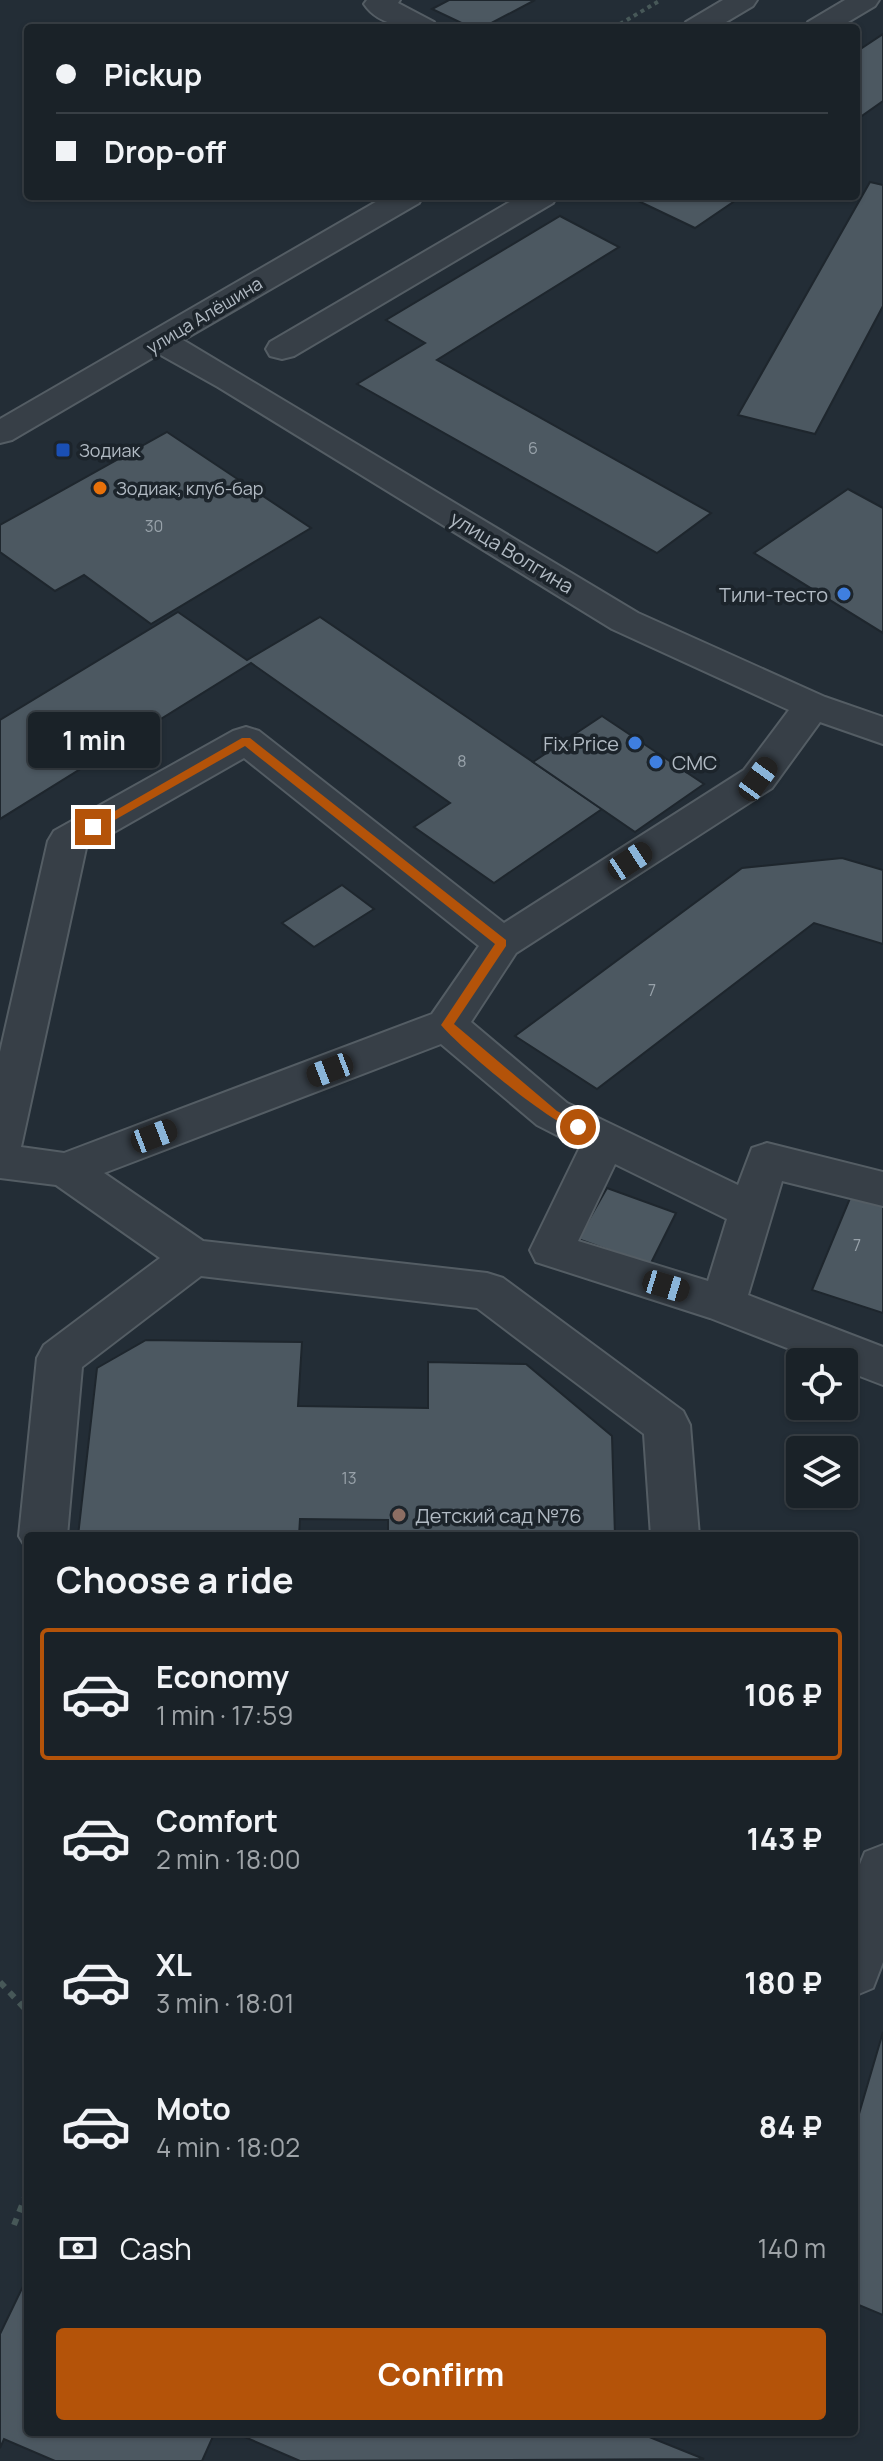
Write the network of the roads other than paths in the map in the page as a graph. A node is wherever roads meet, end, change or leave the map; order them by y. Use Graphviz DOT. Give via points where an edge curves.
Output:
graph roads {
  1 [pos="386,0"];
  2 [pos="743,0"];
  3 [pos="865,0"];
  4 [pos="416,24"];
  5 [pos="703,24"];
  6 [pos="825,24"];
  7 [pos="401,200"];
  8 [pos="535,200"];
  9 [pos="158,340"];
  10 [pos="282,349"];
  11 [pos="4,429"];
  12 [pos="812,706"];
  13 [pos="883,731"];
  14 [pos="502,943"];
  15 [pos="447,1025"];
  16 [pos="604,1141"];
  17 [pos="0,1146"];
  18 [pos="0,1161"];
  19 [pos="66,1170"];
  20 [pos="883,1189"];
  21 [pos="751,1211"];
  22 [pos="193,1257"];
  23 [pos="723,1304"];
  24 [pos="883,1366"];
  25 [pos="43,1532"];
  26 [pos="675,1532"];
  27 [pos="883,1869"];
  28 [pos="858,1956"];
  1 -- 4 [label="street" via="378,4"];
  2 -- 5 [label="street"];
  3 -- 6 [label="street"];
  7 -- 9 [label="street, улица Алёшина"];
  8 -- 10 [label="street"];
  9 -- 11 [label="street, улица Алёшина"];
  9 -- 12 [label="street, улица Волгина" via="625,621"];
  12 -- 13 [label="street, улица Волгина"];
  12 -- 14 [label="street" via="758,779"];
  14 -- 15 [label="street"];
  14 -- 17 [label="street" via="246,740 68,841"];
  15 -- 16 [label="street" via="552,1114"];
  15 -- 19 [label="street"];
  16 -- 21 [label="street"];
  16 -- 23 [label="street" via="552,1250"];
  18 -- 19 [label="street"];
  19 -- 22 [label="street"];
  20 -- 21 [label="street" via="767,1160"];
  21 -- 23 [label="street"];
  22 -- 25 [label="street" via="60,1358"];
  22 -- 26 [label="street" via="487,1291 667,1425"];
  23 -- 24 [label="street"];
  27 -- 28 [label="street"];
}
